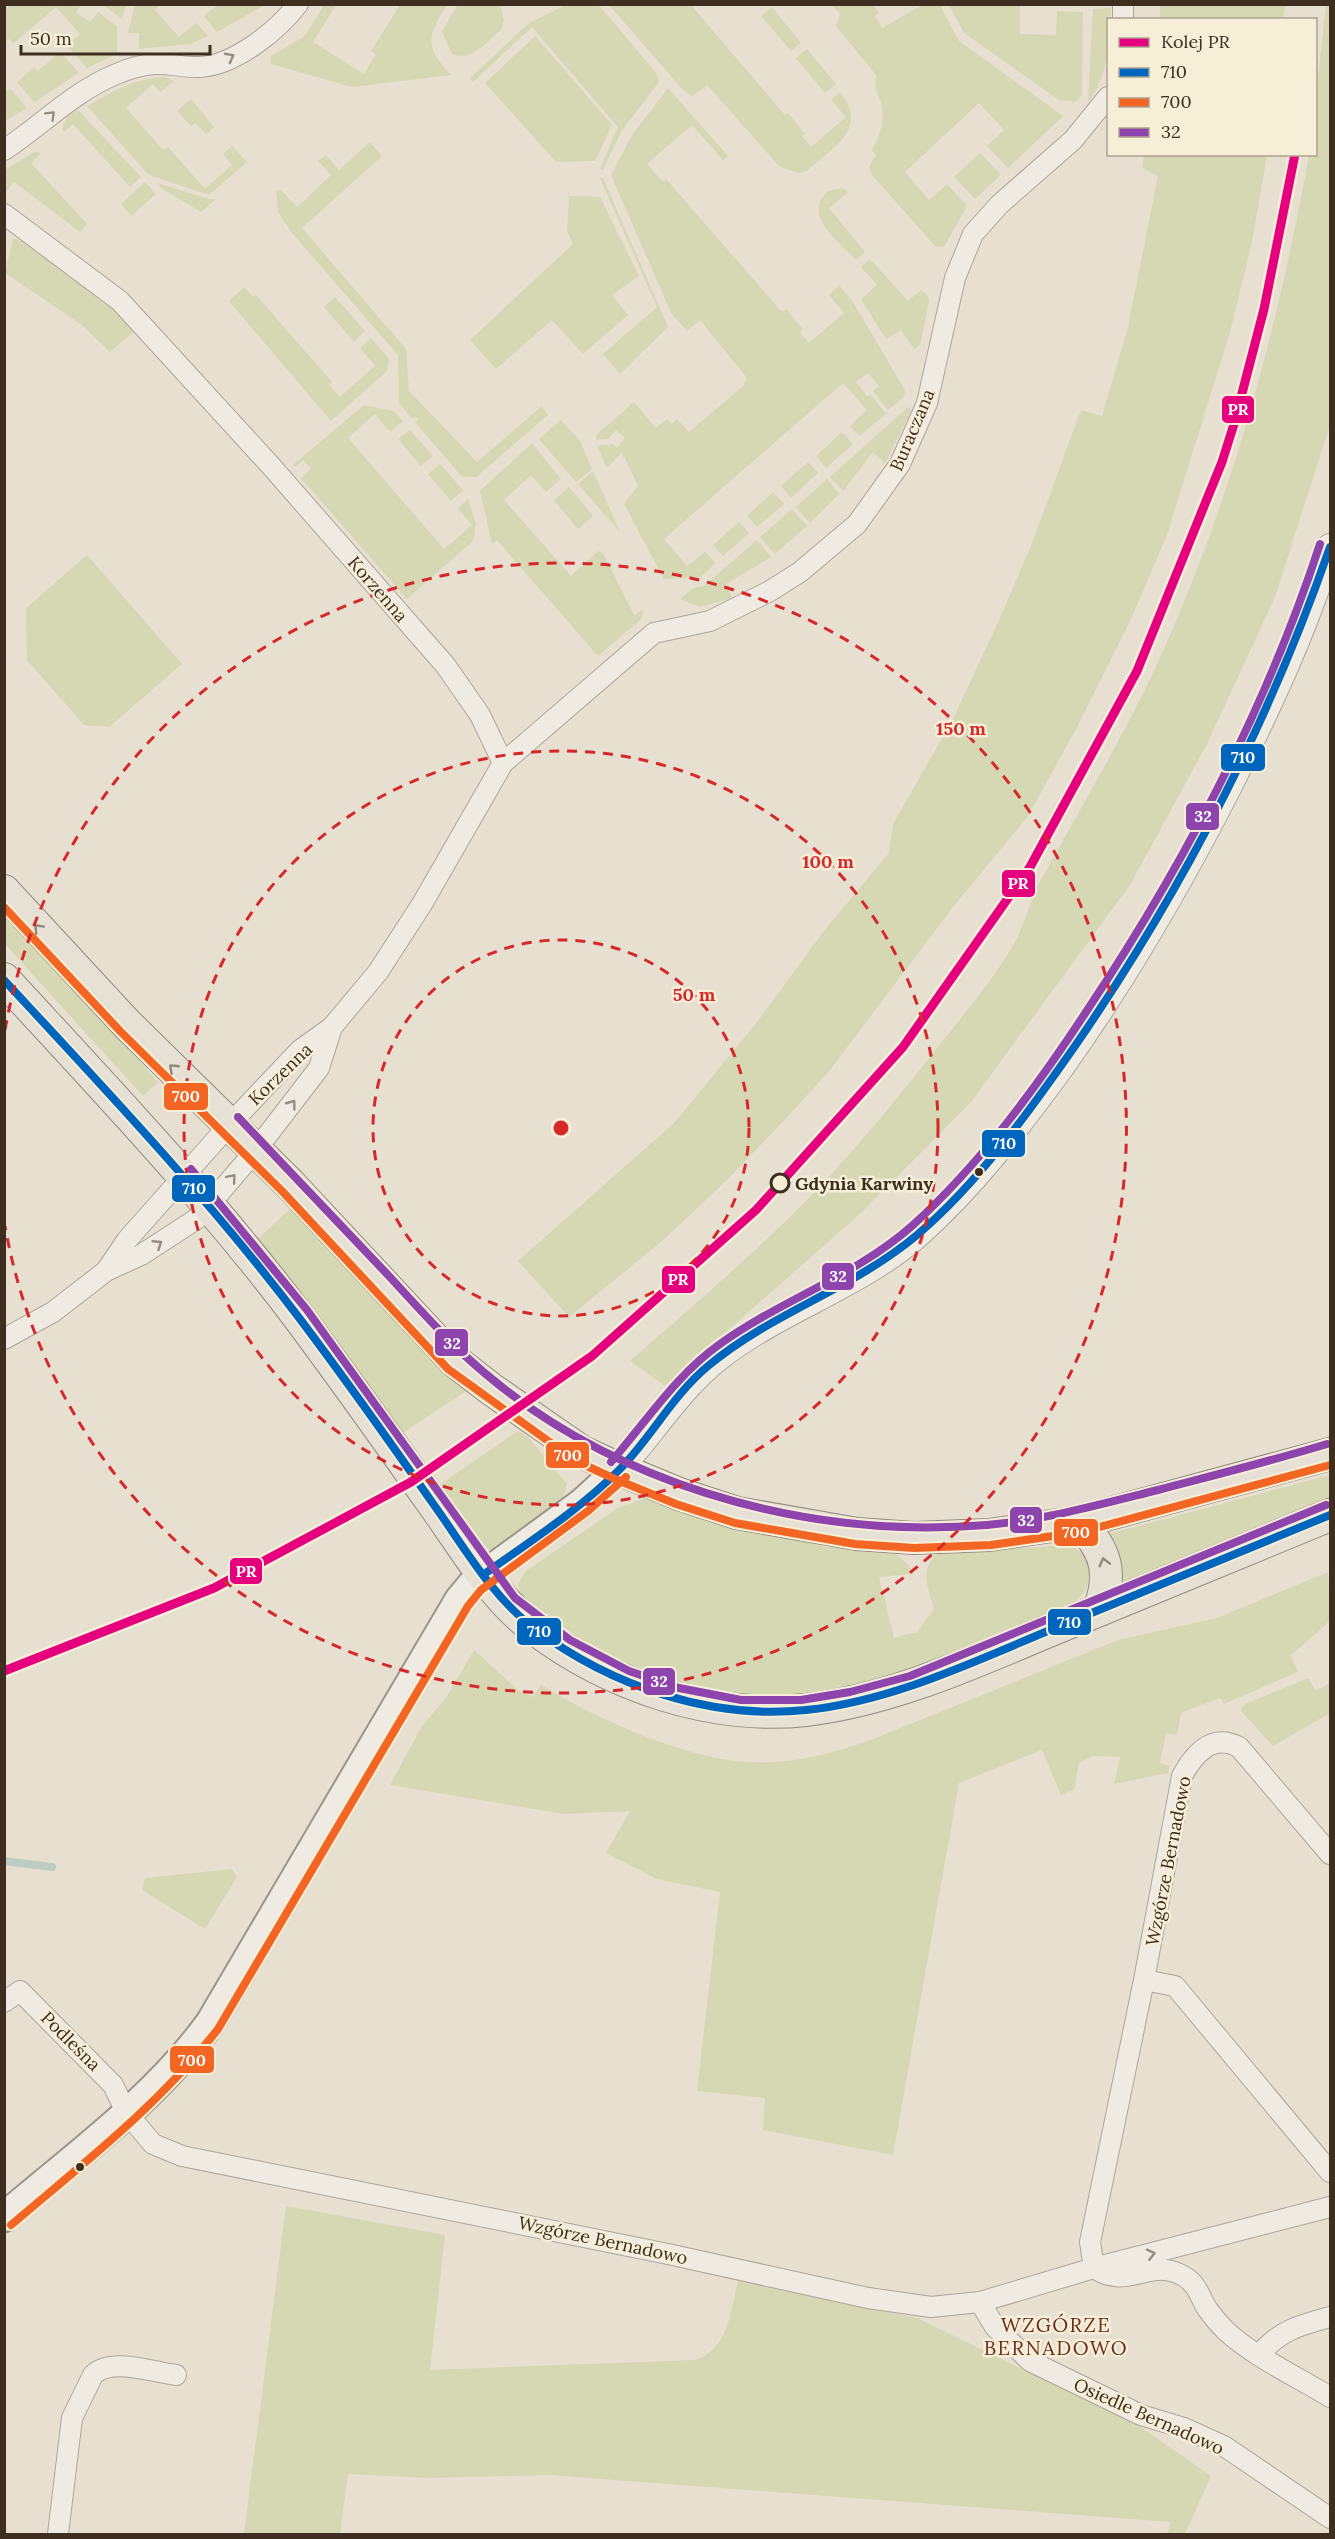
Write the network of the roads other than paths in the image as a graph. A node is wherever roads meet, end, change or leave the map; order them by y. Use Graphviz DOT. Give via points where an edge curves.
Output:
graph roads {
  1 [pos="298,4"];
  2 [pos="1107,98"];
  3 [pos="4,150"];
  4 [pos="4,214"];
  5 [pos="1330,547"];
  6 [pos="503,763"];
  7 [pos="4,891"];
  8 [pos="4,979"];
  9 [pos="332,1027"];
  10 [pos="230,1124"];
  11 [pos="256,1150"];
  12 [pos="183,1176"];
  13 [pos="209,1205"];
  14 [pos="106,1271"];
  15 [pos="8,1332"];
  16 [pos="1330,1454"];
  17 [pos="619,1469"];
  18 [pos="1330,1515"];
  19 [pos="1078,1522"];
  20 [pos="483,1575"];
  21 [pos="1099,1610"];
  22 [pos="1330,1854"];
  23 [pos="1144,1980"];
  24 [pos="4,2002"];
  25 [pos="126,2112"];
  26 [pos="1330,2172"];
  27 [pos="1330,2207"];
  28 [pos="4,2217"];
  29 [pos="1094,2268"];
  30 [pos="980,2302"];
  31 [pos="1330,2317"];
  32 [pos="1260,2354"];
  33 [pos="176,2375"];
  34 [pos="1330,2397"];
  35 [pos="1330,2518"];
  36 [pos="58,2535"];
  3 -- 1 [label="street, one-way" via="39,126 61,104 113,75 153,64 197,68 217,64 270,35"];
  2 -- 6 [label="street, Buraczana" via="1073,140 1000,204 973,234 955,278 927,403 900,464 857,524 800,572 742,606 710,621 654,633"];
  4 -- 6 [label="street, Korzenna" via="120,301 181,366 446,666 480,715"];
  5 -- 17 [label="street" via="1261,721 1198,847 1092,1022 1005,1143 944,1211 892,1255 752,1335 704,1368"];
  6 -- 9 [label="street, Korzenna" via="378,972"];
  10 -- 7 [label="main road, one-way" via="127,1024"];
  8 -- 12 [label="main road"];
  9 -- 10 [label="street, Korzenna" via="300,1050"];
  11 -- 9 [label="street, Korzenna, one-way" via="319,1068"];
  10 -- 11 [label="main road"];
  10 -- 12 [label="street, Korzenna"];
  13 -- 11 [label="street, Korzenna, one-way"];
  11 -- 17 [label="main road" via="455,1361 582,1452"];
  12 -- 13 [label="main road"];
  12 -- 14 [label="street, Korzenna" via="127,1240"];
  14 -- 13 [label="street, Korzenna, one-way" via="141,1255 198,1218"];
  13 -- 20 [label="main road" via="298,1316"];
  14 -- 15 [label="street" via="54,1312"];
  16 -- 19 [label="main road"];
  17 -- 19 [label="main road" via="737,1513 857,1534 914,1538 989,1535"];
  17 -- 20 [label="main road" via="582,1503"];
  18 -- 21 [label="main road"];
  21 -- 19 [label="main road, one-way" via="1106,1591 1107,1571 1091,1535"];
  20 -- 21 [label="main road" via="507,1605 533,1627 603,1671 676,1698 740,1710 802,1710 913,1686"];
  20 -- 25 [label="main road" via="459,1600 446,1621 210,2023 180,2062"];
  22 -- 23 [label="street, Wzgórze Bernadowo" via="1239,1747 1228,1741 1209,1744 1193,1756 1182,1776"];
  23 -- 26 [label="street" via="1175,1986"];
  23 -- 29 [label="street, Wzgórze Bernadowo" via="1090,2242"];
  24 -- 25 [label="street, Podleśna" via="20,1991 113,2085"];
  25 -- 28 [label="main road"];
  25 -- 30 [label="street, Wzgórze Bernadowo" via="153,2144 182,2156 868,2298 931,2307"];
  29 -- 27 [label="street, Wzgórze Bernadowo, one-way"];
  29 -- 30 [label="street, Wzgórze Bernadowo"];
  29 -- 32 [label="street" via="1107,2276 1122,2278 1154,2269 1173,2271 1187,2278 1227,2331"];
  30 -- 35 [label="street, Osiedle Bernadowo" via="995,2327 1030,2361 1141,2415 1224,2446"];
  31 -- 32 [label="street" via="1273,2338"];
  32 -- 34 [label="street"];
  33 -- 36 [label="street" via="110,2366 93,2374 72,2418"];
}
